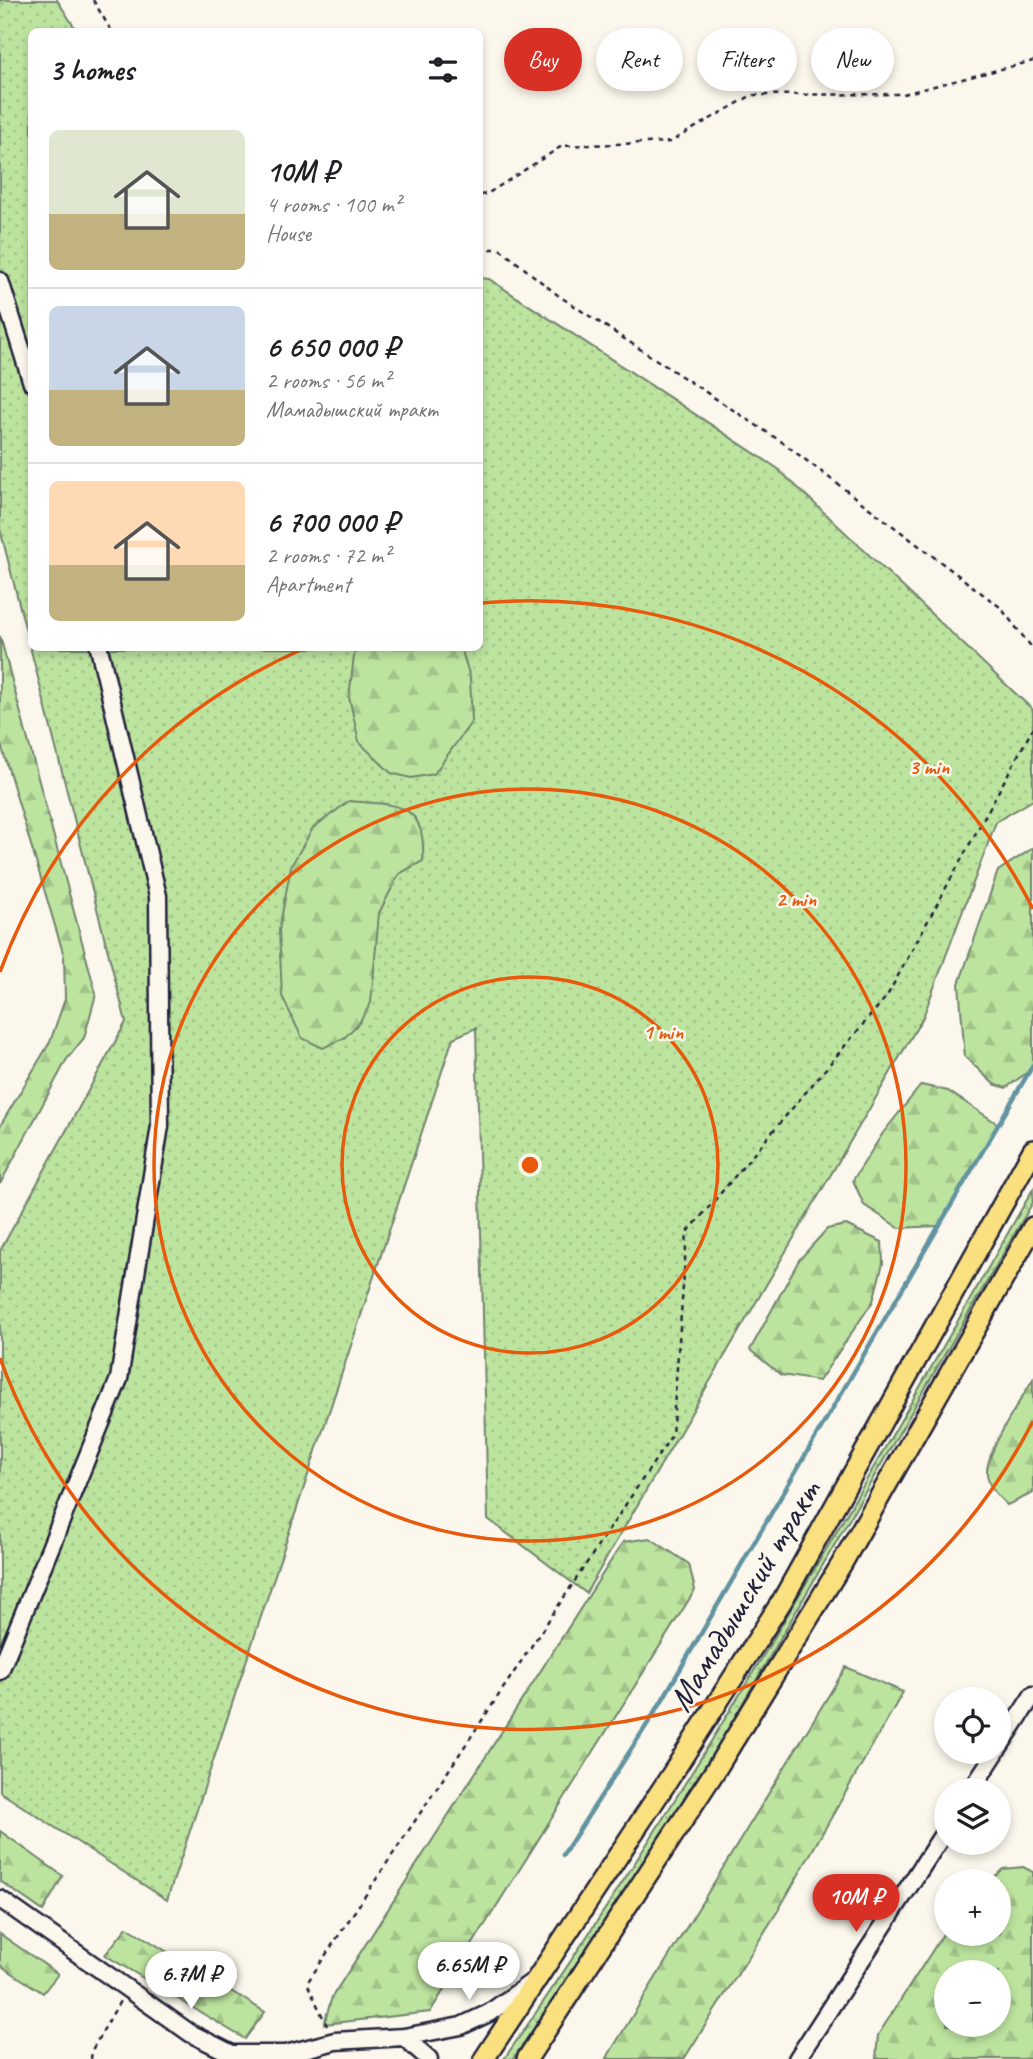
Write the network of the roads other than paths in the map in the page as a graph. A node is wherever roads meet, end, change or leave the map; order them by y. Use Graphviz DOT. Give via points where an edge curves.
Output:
graph roads {
  1 [pos="0,281"];
  2 [pos="28,370"];
  3 [pos="100,651"];
  4 [pos="1033,1150"];
  5 [pos="1033,1227"];
  6 [pos="0,1671"];
  7 [pos="1033,1695"];
  8 [pos="1011,1730"];
  9 [pos="934,1848"];
  10 [pos="0,1899"];
  11 [pos="540,1976"];
  12 [pos="404,2038"];
  13 [pos="429,2059"];
  14 [pos="484,2059"];
  15 [pos="527,2059"];
  16 [pos="797,2059"];
  1 -- 2 [label="street"];
  3 -- 6 [label="street" via="158,896 160,1126 119,1379"];
  4 -- 11 [label="main road, Мамадышский тракт" via="782,1601"];
  5 -- 15 [label="main road, Мамадышский тракт" via="841,1565 713,1774"];
  7 -- 8 [label="street"];
  9 -- 16 [label="street"];
  10 -- 12 [label="street" via="190,2033 232,2054 286,2054 335,2041"];
  11 -- 12 [label="street" via="489,2013 461,2026"];
  11 -- 14 [label="main road, Мамадышский тракт"];
  12 -- 13 [label="street"];
}
